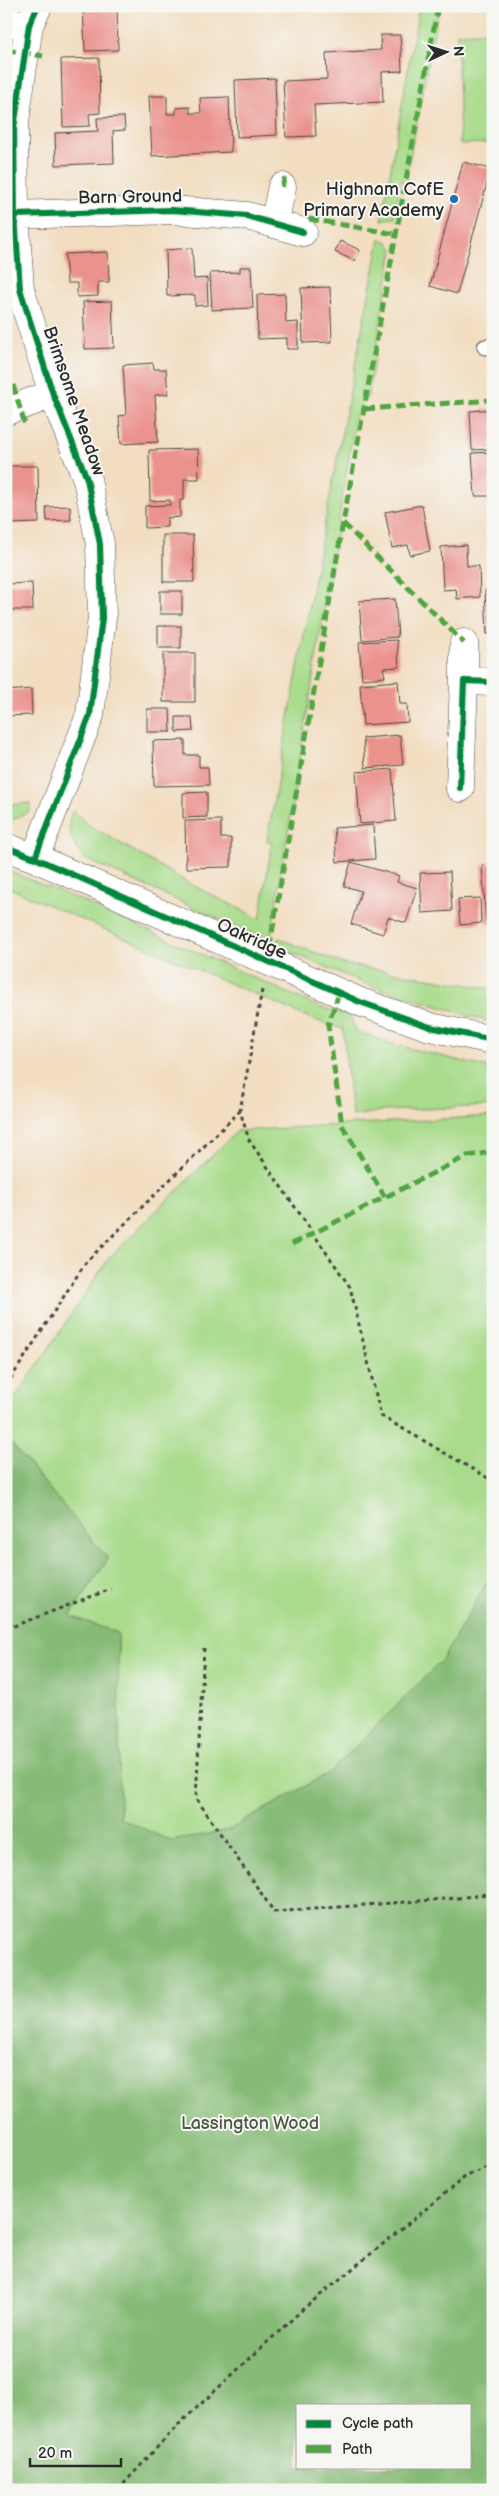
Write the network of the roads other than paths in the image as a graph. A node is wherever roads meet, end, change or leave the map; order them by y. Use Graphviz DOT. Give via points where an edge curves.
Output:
graph roads {
  1 [pos="24,18"];
  2 [pos="282,187"];
  3 [pos="15,215"];
  4 [pos="274,224"];
  5 [pos="302,232"];
  6 [pos="53,394"];
  7 [pos="6,411"];
  8 [pos="464,643"];
  9 [pos="464,681"];
  10 [pos="493,682"];
  11 [pos="460,788"];
  12 [pos="6,847"];
  13 [pos="35,858"];
  14 [pos="493,1040"];
  1 -- 3 [label="street, Brimsome Meadow" via="14,128"];
  2 -- 4 [label="street"];
  3 -- 4 [label="street, Barn Ground" via="172,210 247,216"];
  3 -- 6 [label="street, Brimsome Meadow" via="20,289"];
  4 -- 5 [label="street, Barn Ground"];
  6 -- 7 [label="street"];
  6 -- 13 [label="street, Brimsome Meadow" via="87,479 100,544 102,618 90,715"];
  8 -- 9 [label="street"];
  9 -- 10 [label="street"];
  9 -- 11 [label="street"];
  12 -- 13 [label="street, Oakridge"];
  13 -- 14 [label="street, Oakridge" via="360,1002 413,1020"];
}
